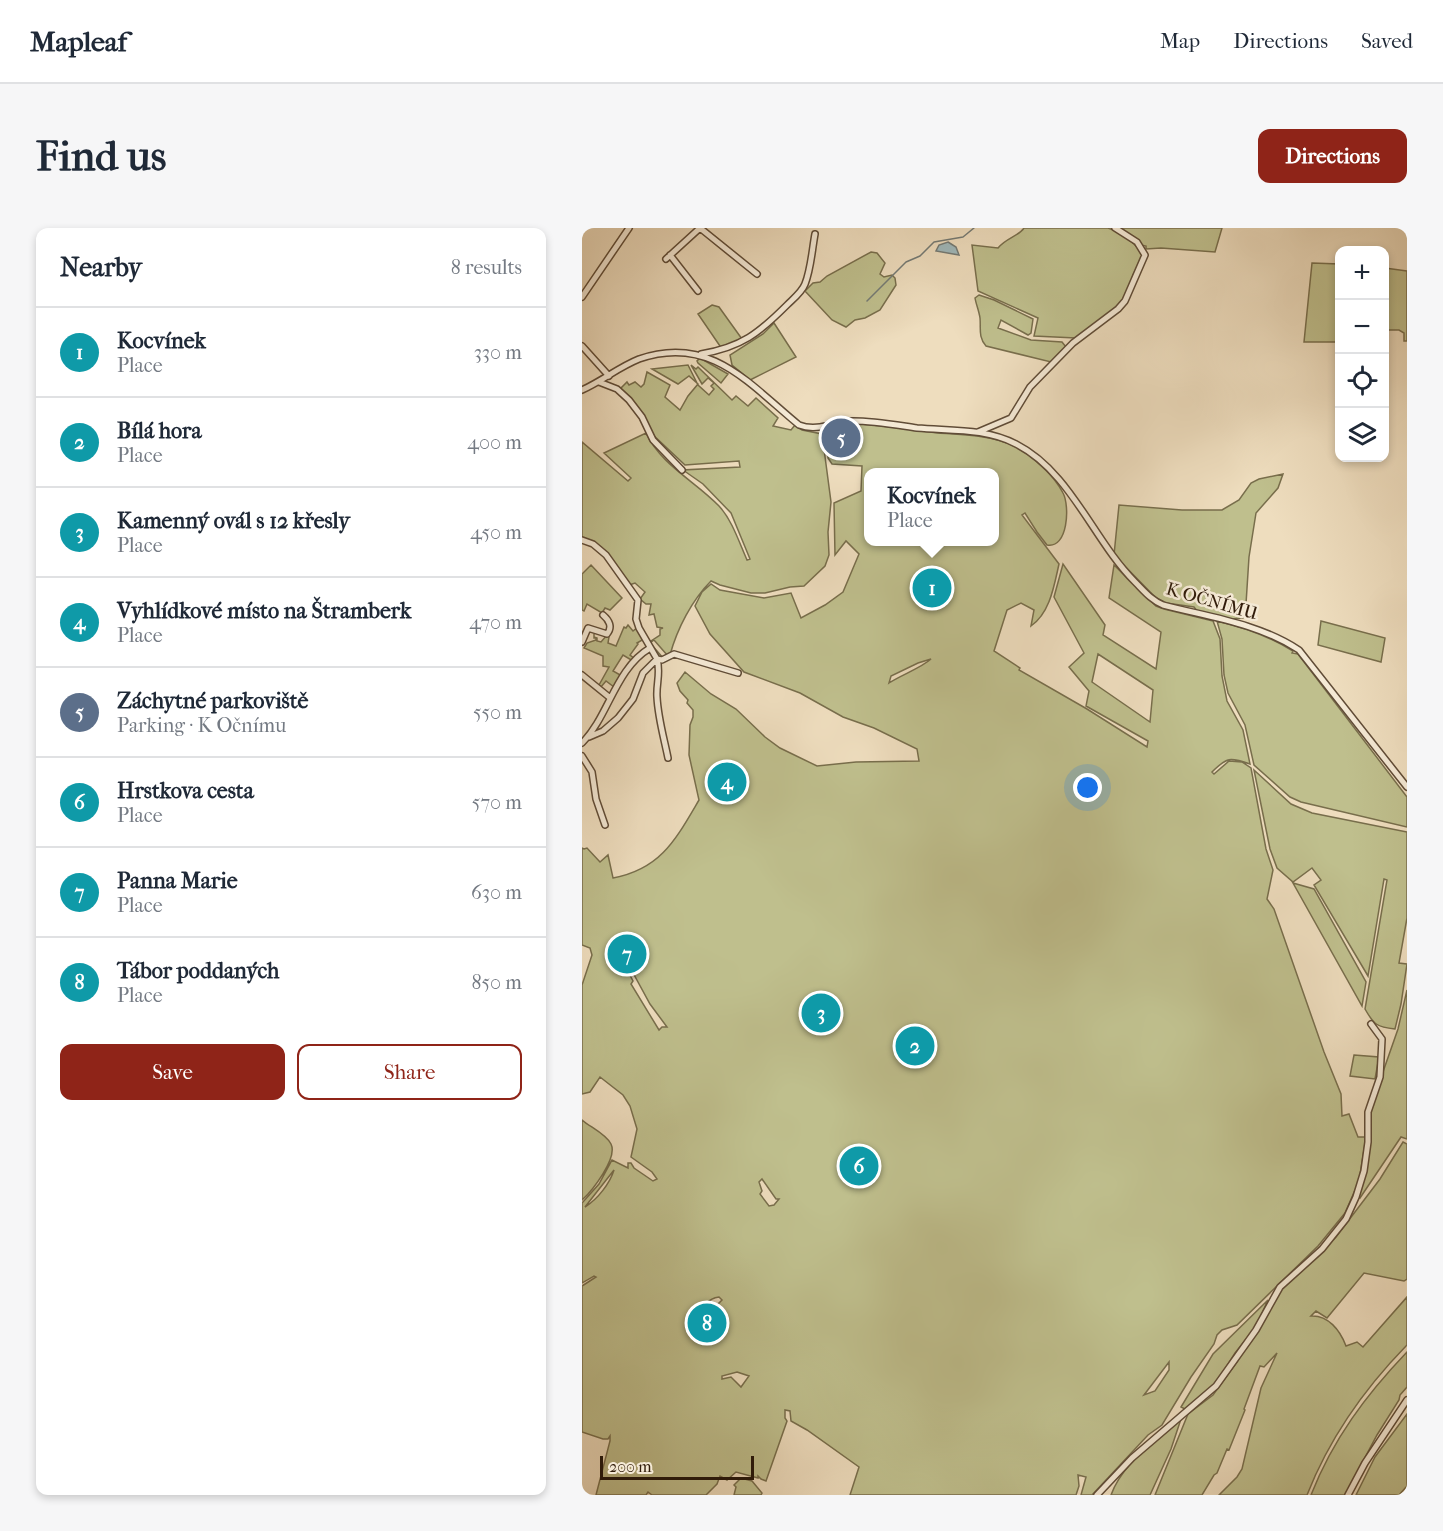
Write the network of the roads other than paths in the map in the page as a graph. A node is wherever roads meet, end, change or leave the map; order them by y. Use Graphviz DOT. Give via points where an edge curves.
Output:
graph roads {
  1 [pos="629,228"];
  2 [pos="1115,228"];
  3 [pos="815,234"];
  4 [pos="757,274"];
  5 [pos="698,291"];
  6 [pos="582,297"];
  7 [pos="582,346"];
  8 [pos="720,351"];
  9 [pos="699,354"];
  10 [pos="721,364"];
  11 [pos="609,376"];
  12 [pos="598,382"];
  13 [pos="582,390"];
  14 [pos="977,432"];
  15 [pos="682,470"];
  16 [pos="582,540"];
  17 [pos="603,615"];
  18 [pos="582,642"];
  19 [pos="650,648"];
  20 [pos="657,659"];
  21 [pos="738,673"];
  22 [pos="582,675"];
  23 [pos="609,697"];
  24 [pos="589,737"];
  25 [pos="582,743"];
  26 [pos="582,756"];
  27 [pos="668,758"];
  28 [pos="1407,787"];
  29 [pos="605,825"];
  30 [pos="1371,1024"];
  31 [pos="1407,1400"];
  32 [pos="1097,1495"];
  33 [pos="1348,1495"];
  1 -- 6 [label="street"];
  2 -- 14 [label="street, K OČNÍMU" via="1137,242 1145,255 1125,301 1066,350 1030,387 1011,418"];
  3 -- 8 [label="street, K OČNÍMU" via="802,289 765,327"];
  4 -- 5 [label="street" via="700,228 668,257"];
  7 -- 11 [label="street"];
  8 -- 9 [label="street, K OČNÍMU"];
  8 -- 10 [label="street"];
  9 -- 10 [label="street, K OČNÍMU"];
  9 -- 11 [label="street, K OČNÍMU" via="681,351 655,355"];
  10 -- 14 [label="street, K OČNÍMU" via="805,427 855,421"];
  11 -- 12 [label="street, K OČNÍMU"];
  12 -- 13 [label="street, K OČNÍMU"];
  12 -- 15 [label="street" via="617,389 629,400 653,440"];
  14 -- 28 [label="street, K OČNÍMU" via="1014,443 1044,465 1080,508 1109,553 1152,599 1250,626 1299,650"];
  16 -- 19 [label="street" via="606,555 638,600 636,619"];
  17 -- 18 [label="street" via="611,627 609,633 588,628"];
  19 -- 20 [label="street"];
  19 -- 23 [label="street"];
  20 -- 21 [label="street" via="674,654"];
  20 -- 24 [label="street" via="643,673 633,699 618,718"];
  20 -- 27 [label="street" via="660,668 656,693"];
  22 -- 23 [label="street"];
  23 -- 24 [label="street"];
  24 -- 25 [label="street"];
  26 -- 29 [label="street" via="592,772"];
  30 -- 32 [label="street" via="1382,1039 1380,1077 1368,1112 1368,1142 1361,1180 1346,1219 1329,1242 1280,1287 1256,1330 1216,1386 1132,1458"];
  31 -- 33 [label="street"];
}
